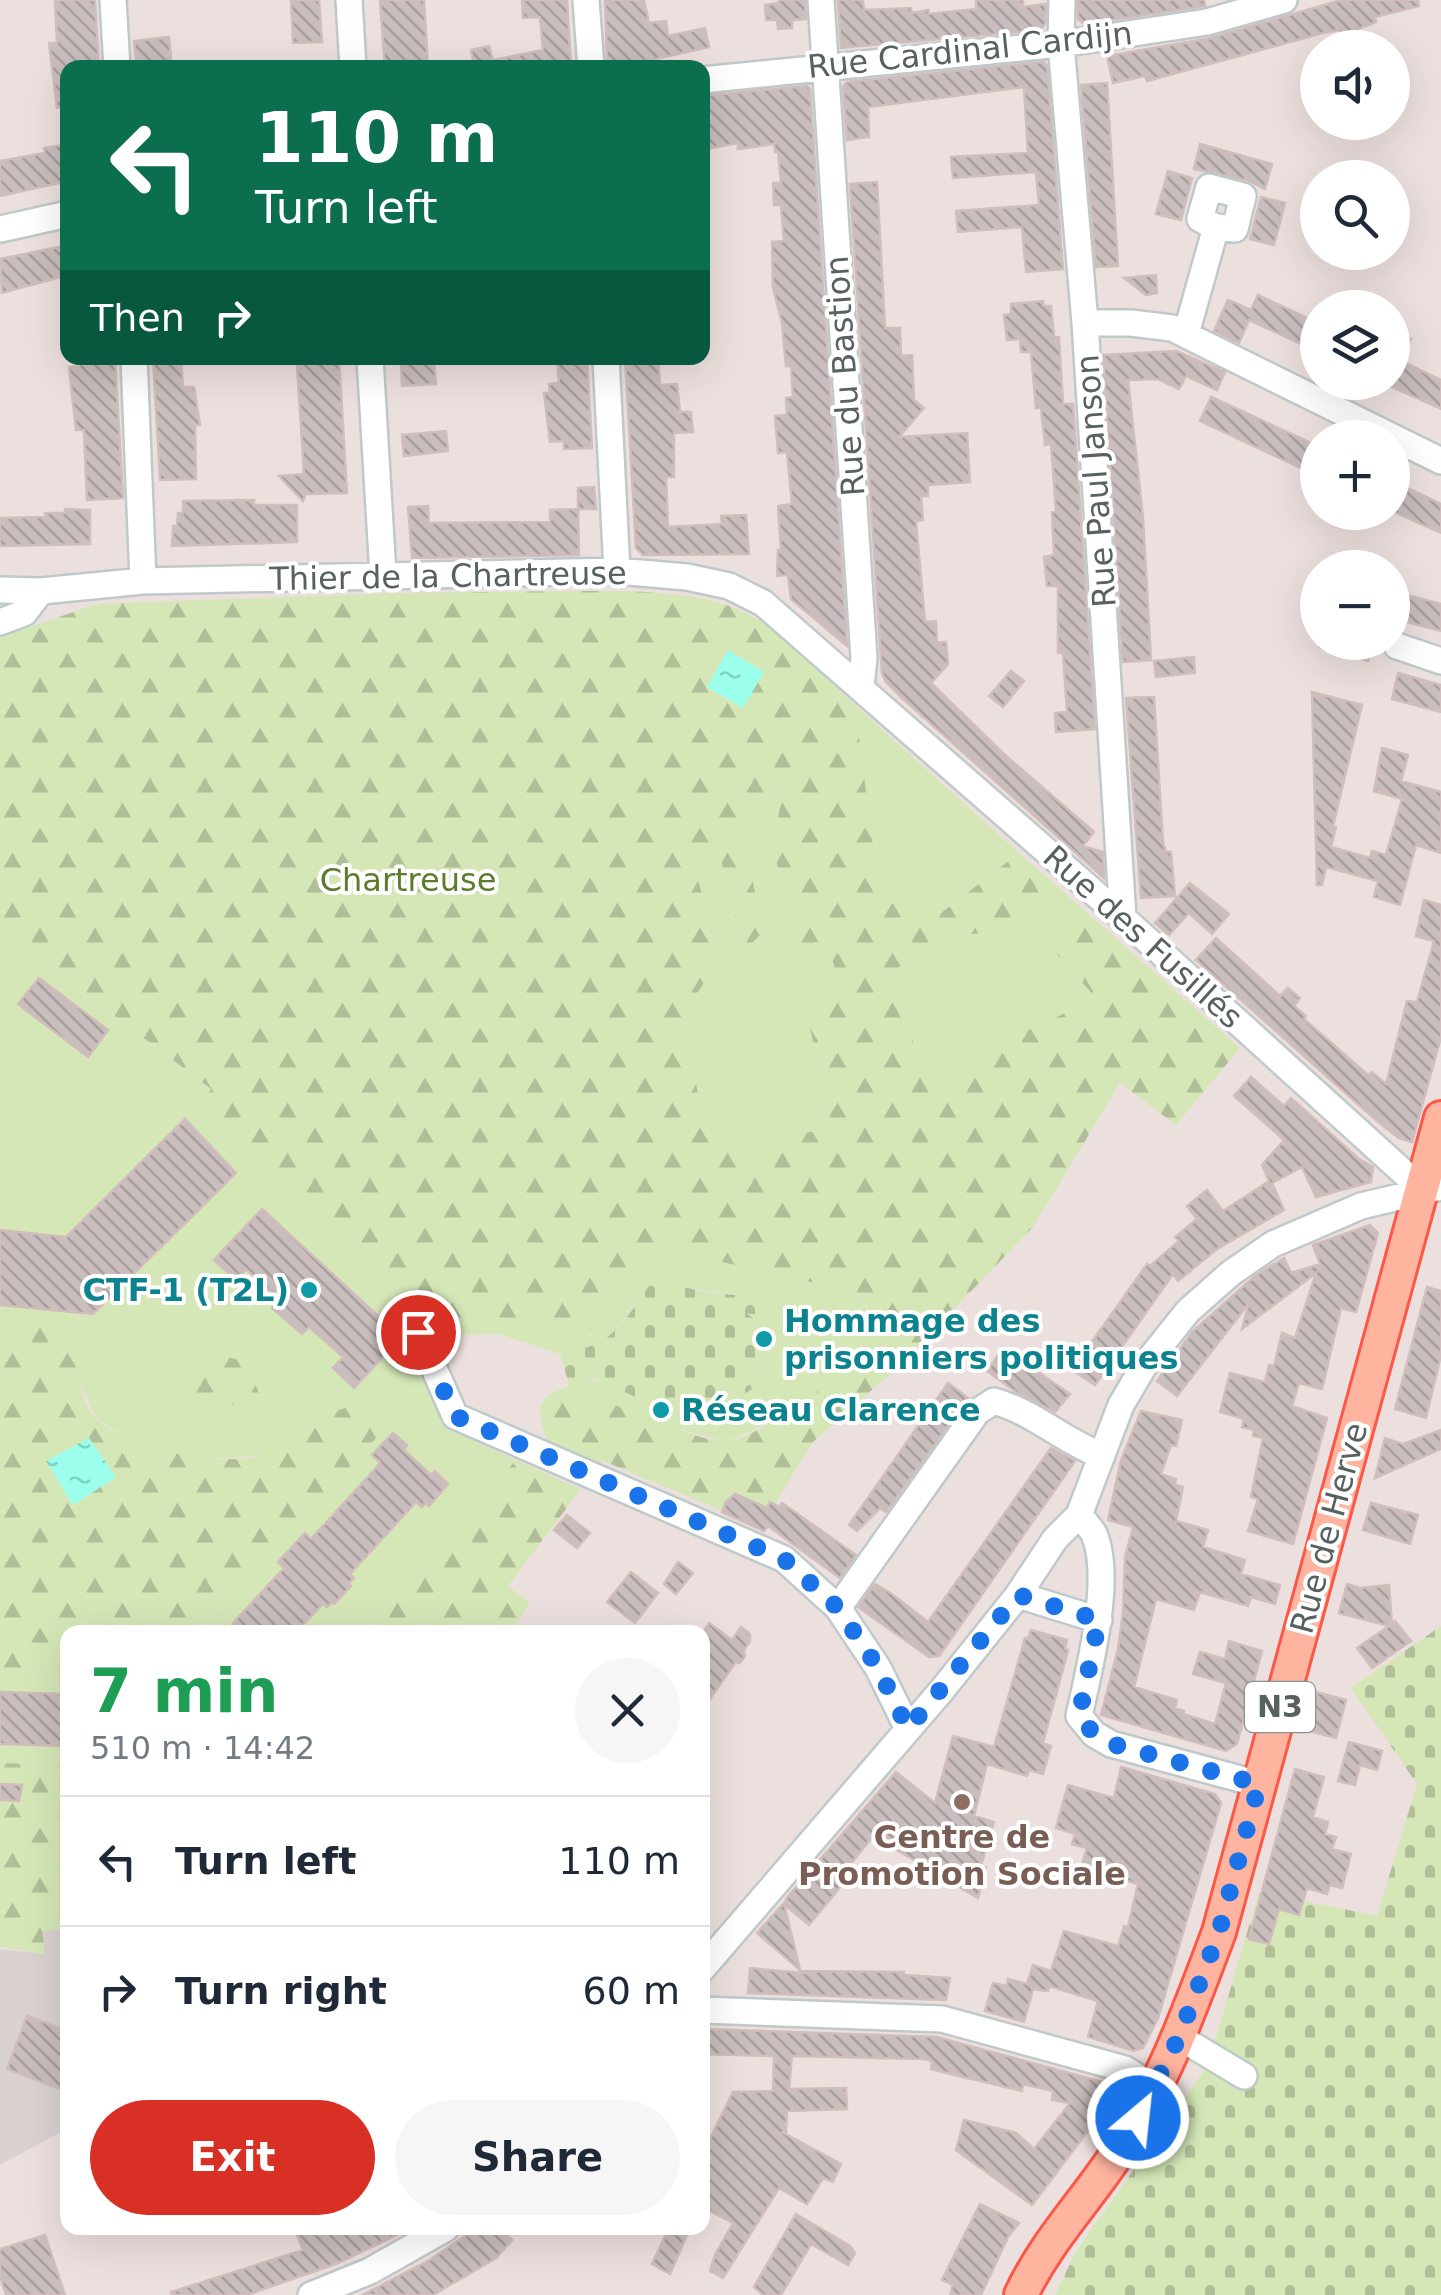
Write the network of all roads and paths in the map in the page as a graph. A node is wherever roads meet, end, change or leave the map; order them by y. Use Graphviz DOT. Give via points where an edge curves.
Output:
graph roads {
  1 [pos="113,0"];
  2 [pos="349,0"];
  3 [pos="586,0"];
  4 [pos="821,0"];
  5 [pos="1062,0"];
  6 [pos="1284,0"];
  7 [pos="1061,44"];
  8 [pos="117,60"];
  9 [pos="353,60"];
  10 [pos="590,60"];
  11 [pos="824,66"];
  12 [pos="710,79"];
  13 [pos="60,216"];
  14 [pos="1216,227"];
  15 [pos="0,230"];
  16 [pos="1085,323"];
  17 [pos="1186,334"];
  18 [pos="134,365"];
  19 [pos="370,365"];
  20 [pos="606,365"];
  21 [pos="1441,461"];
  22 [pos="616,571"];
  23 [pos="383,575"];
  24 [pos="144,581"];
  25 [pos="0,590"];
  26 [pos="40,591"];
  27 [pos="0,622"];
  28 [pos="1410,651"];
  29 [pos="1441,661"];
  30 [pos="861,686"];
  31 [pos="1123,918"];
  32 [pos="1441,1118"];
  33 [pos="1432,1189"];
  34 [pos="418,1332"];
  35 [pos="1102,1456"];
  36 [pos="1079,1515"];
  37 [pos="1018,1595"];
  38 [pos="838,1608"];
  39 [pos="1099,1620"];
  40 [pos="908,1729"];
  41 [pos="1259,1784"];
  42 [pos="710,1960"];
  43 [pos="710,2010"];
  44 [pos="1179,2037"];
  45 [pos="1244,2076"];
  46 [pos="1154,2087"];
  47 [pos="435,2235"];
  48 [pos="346,2289"];
  49 [pos="311,2295"];
  50 [pos="1022,2295"];
  1 -- 8 [label="street"];
  2 -- 9 [label="street"];
  3 -- 10 [label="street"];
  4 -- 11 [label="street, Rue du Bastion"];
  5 -- 7 [label="street, Rue Paul Janson"];
  6 -- 7 [label="street, Rue Cardinal Cardijn" via="1207,22"];
  7 -- 11 [label="street, Rue Cardinal Cardijn"];
  7 -- 16 [label="street, Rue Paul Janson"];
  11 -- 12 [label="street, Rue Cardinal Cardijn"];
  11 -- 30 [label="street, Rue du Bastion"];
  13 -- 15 [label="street"];
  14 -- 17 [label="street"];
  16 -- 17 [label="street"];
  16 -- 31 [label="street, Rue Paul Janson"];
  17 -- 21 [label="street"];
  18 -- 24 [label="street"];
  19 -- 23 [label="street"];
  20 -- 22 [label="street"];
  22 -- 23 [label="street, Thier de la Chartreuse"];
  22 -- 30 [label="street, Thier de la Chartreuse" via="728,586 764,604"];
  23 -- 24 [label="street, Thier de la Chartreuse"];
  24 -- 26 [label="street, Thier de la Chartreuse"];
  25 -- 26 [label="street, Thier de la Chartreuse"];
  26 -- 27 [label="street" via="24,613"];
  28 -- 29 [label="street"];
  30 -- 31 [label="street, Rue des Fusillés"];
  31 -- 33 [label="street, Rue des Fusillés"];
  32 -- 33 [label="main road, N3"];
  33 -- 35 [label="street" via="1320,1221 1231,1273 1188,1311 1144,1366"];
  33 -- 41 [label="main road, Rue de Herve / N3"];
  34 -- 38 [label="street" via="455,1416 784,1559"];
  35 -- 36 [label="street"];
  35 -- 38 [label="street" via="994,1401 977,1412"];
  36 -- 37 [label="street" via="1042,1555"];
  36 -- 39 [label="street" via="1094,1535"];
  37 -- 39 [label="street"];
  37 -- 40 [label="street"];
  38 -- 40 [label="street"];
  39 -- 41 [label="street" via="1079,1716 1094,1734"];
  40 -- 42 [label="street"];
  41 -- 44 [label="main road, Rue de Herve / N3" via="1219,1932"];
  43 -- 46 [label="street" via="942,2019 1125,2069"];
  44 -- 45 [label="street"];
  44 -- 46 [label="main road, Rue de Herve / N3"];
  46 -- 50 [label="main road, Rue de Herve / N3"];
  47 -- 48 [label="street"];
  48 -- 49 [label="street"];
}
